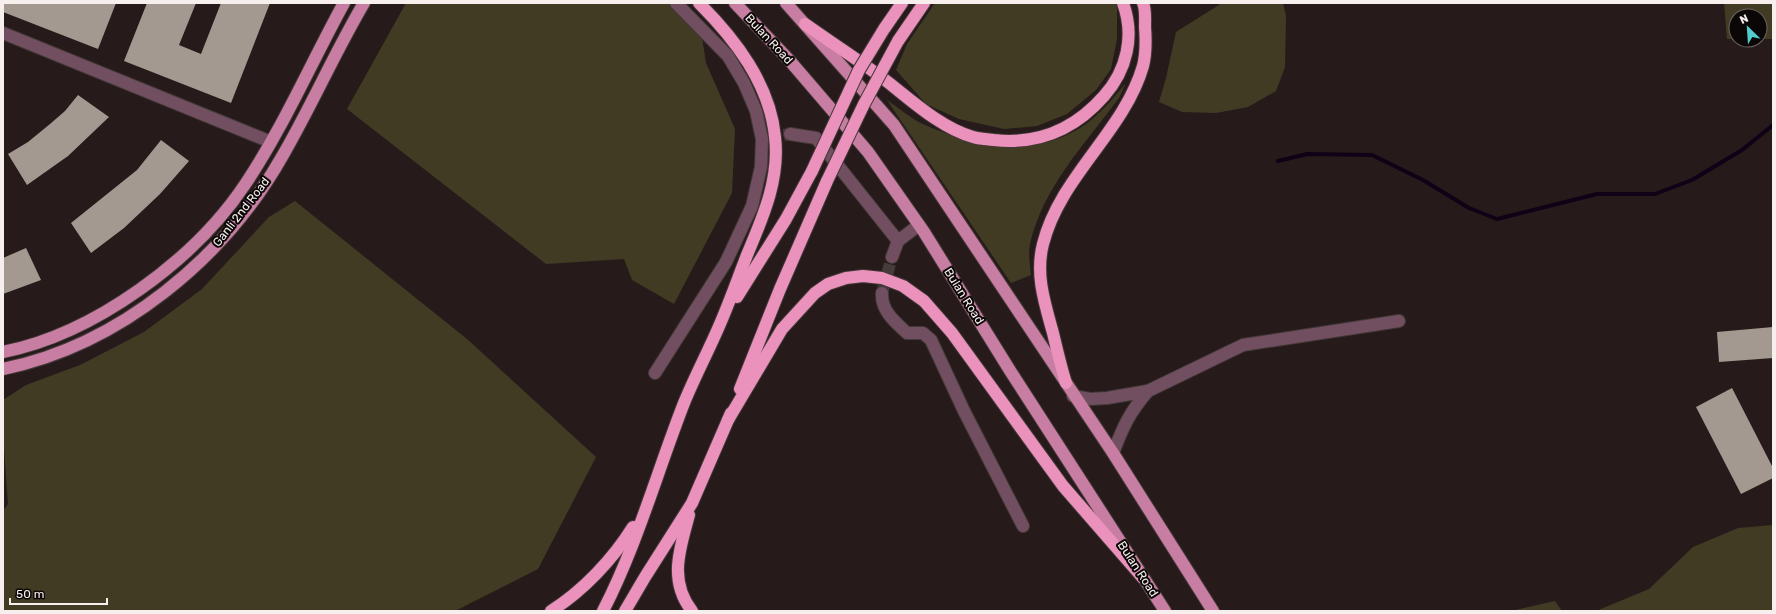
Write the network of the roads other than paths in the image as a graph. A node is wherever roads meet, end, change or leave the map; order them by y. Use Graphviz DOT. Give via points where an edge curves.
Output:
graph roads {
  1 [pos="344,3"];
  2 [pos="364,3"];
  3 [pos="676,3"];
  4 [pos="699,3"];
  5 [pos="735,3"];
  6 [pos="786,3"];
  7 [pos="902,3"];
  8 [pos="924,3"];
  9 [pos="1123,3"];
  10 [pos="1143,3"];
  11 [pos="805,24"];
  12 [pos="3,33"];
  13 [pos="790,134"];
  14 [pos="271,142"];
  15 [pos="920,225"];
  16 [pos="898,241"];
  17 [pos="892,257"];
  18 [pos="882,293"];
  19 [pos="1399,321"];
  20 [pos="720,323"];
  21 [pos="3,352"];
  22 [pos="3,369"];
  23 [pos="655,374"];
  24 [pos="1066,383"];
  25 [pos="1148,391"];
  26 [pos="1074,396"];
  27 [pos="728,420"];
  28 [pos="1113,453"];
  29 [pos="650,496"];
  30 [pos="692,503"];
  31 [pos="1023,526"];
  32 [pos="1143,578"];
  33 [pos="551,611"];
  34 [pos="603,611"];
  35 [pos="625,611"];
  36 [pos="692,611"];
  37 [pos="1165,611"];
  38 [pos="1213,611"];
  1 -- 14 [label="main road, Ganli 2nd Road"];
  2 -- 22 [label="main road, Ganli 2nd Road" via="283,156 258,194 225,236 197,264 131,316 94,338 21,366"];
  3 -- 23 [label="street" via="728,56 744,83 764,139 752,206 726,262"];
  4 -- 20 [label="highway" via="742,51 772,114 775,137 776,161 770,196"];
  5 -- 15 [label="main road, Bulan Road" via="790,61 868,152"];
  6 -- 11 [label="main road"];
  7 -- 20 [label="highway, bridge" via="859,70 812,171 786,219"];
  8 -- 27 [label="highway, bridge" via="898,41 827,181 777,296"];
  9 -- 11 [label="highway" via="1129,40 1123,67 1112,87 1091,111 1066,128 1035,140 973,138 942,123"];
  10 -- 24 [label="highway" via="1146,40 1143,65 1136,83 1118,116 1052,214 1042,245 1042,290"];
  11 -- 24 [label="main road" via="894,125"];
  12 -- 14 [label="street"];
  13 -- 16 [label="street" via="816,138"];
  14 -- 21 [label="main road, Ganli 2nd Road" via="245,184 215,222 152,280 123,302 87,322 17,350"];
  15 -- 16 [label="street"];
  15 -- 32 [label="main road, Bulan Road"];
  16 -- 17 [label="street"];
  18 -- 31 [label="street" via="884,306 897,324 907,333 923,333 931,340"];
  19 -- 25 [label="street" via="1243,344"];
  20 -- 29 [label="highway" via="685,402"];
  24 -- 26 [label="main road"];
  25 -- 26 [label="street" via="1106,398"];
  25 -- 28 [label="street" via="1124,424"];
  26 -- 28 [label="main road"];
  27 -- 30 [label="highway"];
  27 -- 32 [label="highway" via="782,330 815,293 828,284 863,276 882,278 904,286 924,301 952,333 1063,486"];
  28 -- 38 [label="main road"];
  29 -- 33 [label="highway" via="622,544 582,587"];
  29 -- 34 [label="highway"];
  30 -- 35 [label="highway"];
  30 -- 36 [label="highway" via="678,556 678,575 682,595"];
  32 -- 37 [label="main road, Bulan Road"];
}
